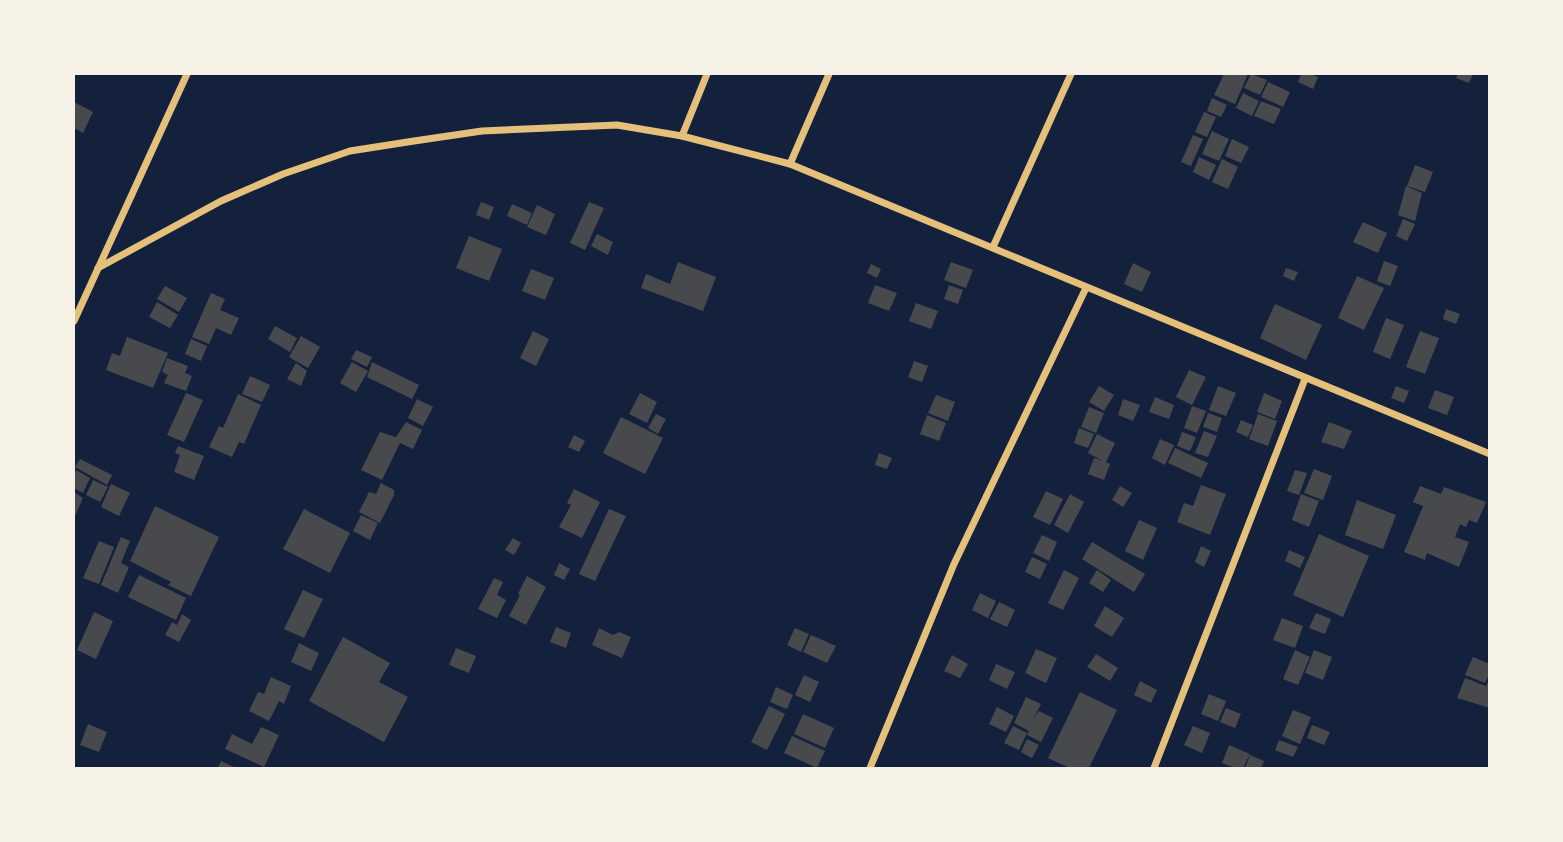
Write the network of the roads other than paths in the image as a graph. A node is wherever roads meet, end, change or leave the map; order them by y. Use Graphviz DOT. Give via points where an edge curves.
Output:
graph roads {
  1 [pos="187,74"];
  2 [pos="708,74"];
  3 [pos="829,74"];
  4 [pos="1070,74"];
  5 [pos="682,136"];
  6 [pos="790,164"];
  7 [pos="993,247"];
  8 [pos="98,268"];
  9 [pos="1086,288"];
  10 [pos="74,321"];
  11 [pos="1305,379"];
  12 [pos="1489,454"];
  13 [pos="870,768"];
  14 [pos="1154,768"];
  1 -- 8 [label="street"];
  2 -- 5 [label="street"];
  3 -- 6 [label="street"];
  4 -- 7 [label="street"];
  5 -- 6 [label="street"];
  5 -- 8 [label="street" via="617,125 547,126 350,151 221,201"];
  6 -- 7 [label="street"];
  7 -- 9 [label="street"];
  8 -- 10 [label="street"];
  9 -- 11 [label="street"];
  9 -- 13 [label="street" via="954,564"];
  11 -- 12 [label="street"];
  11 -- 14 [label="street"];
}
